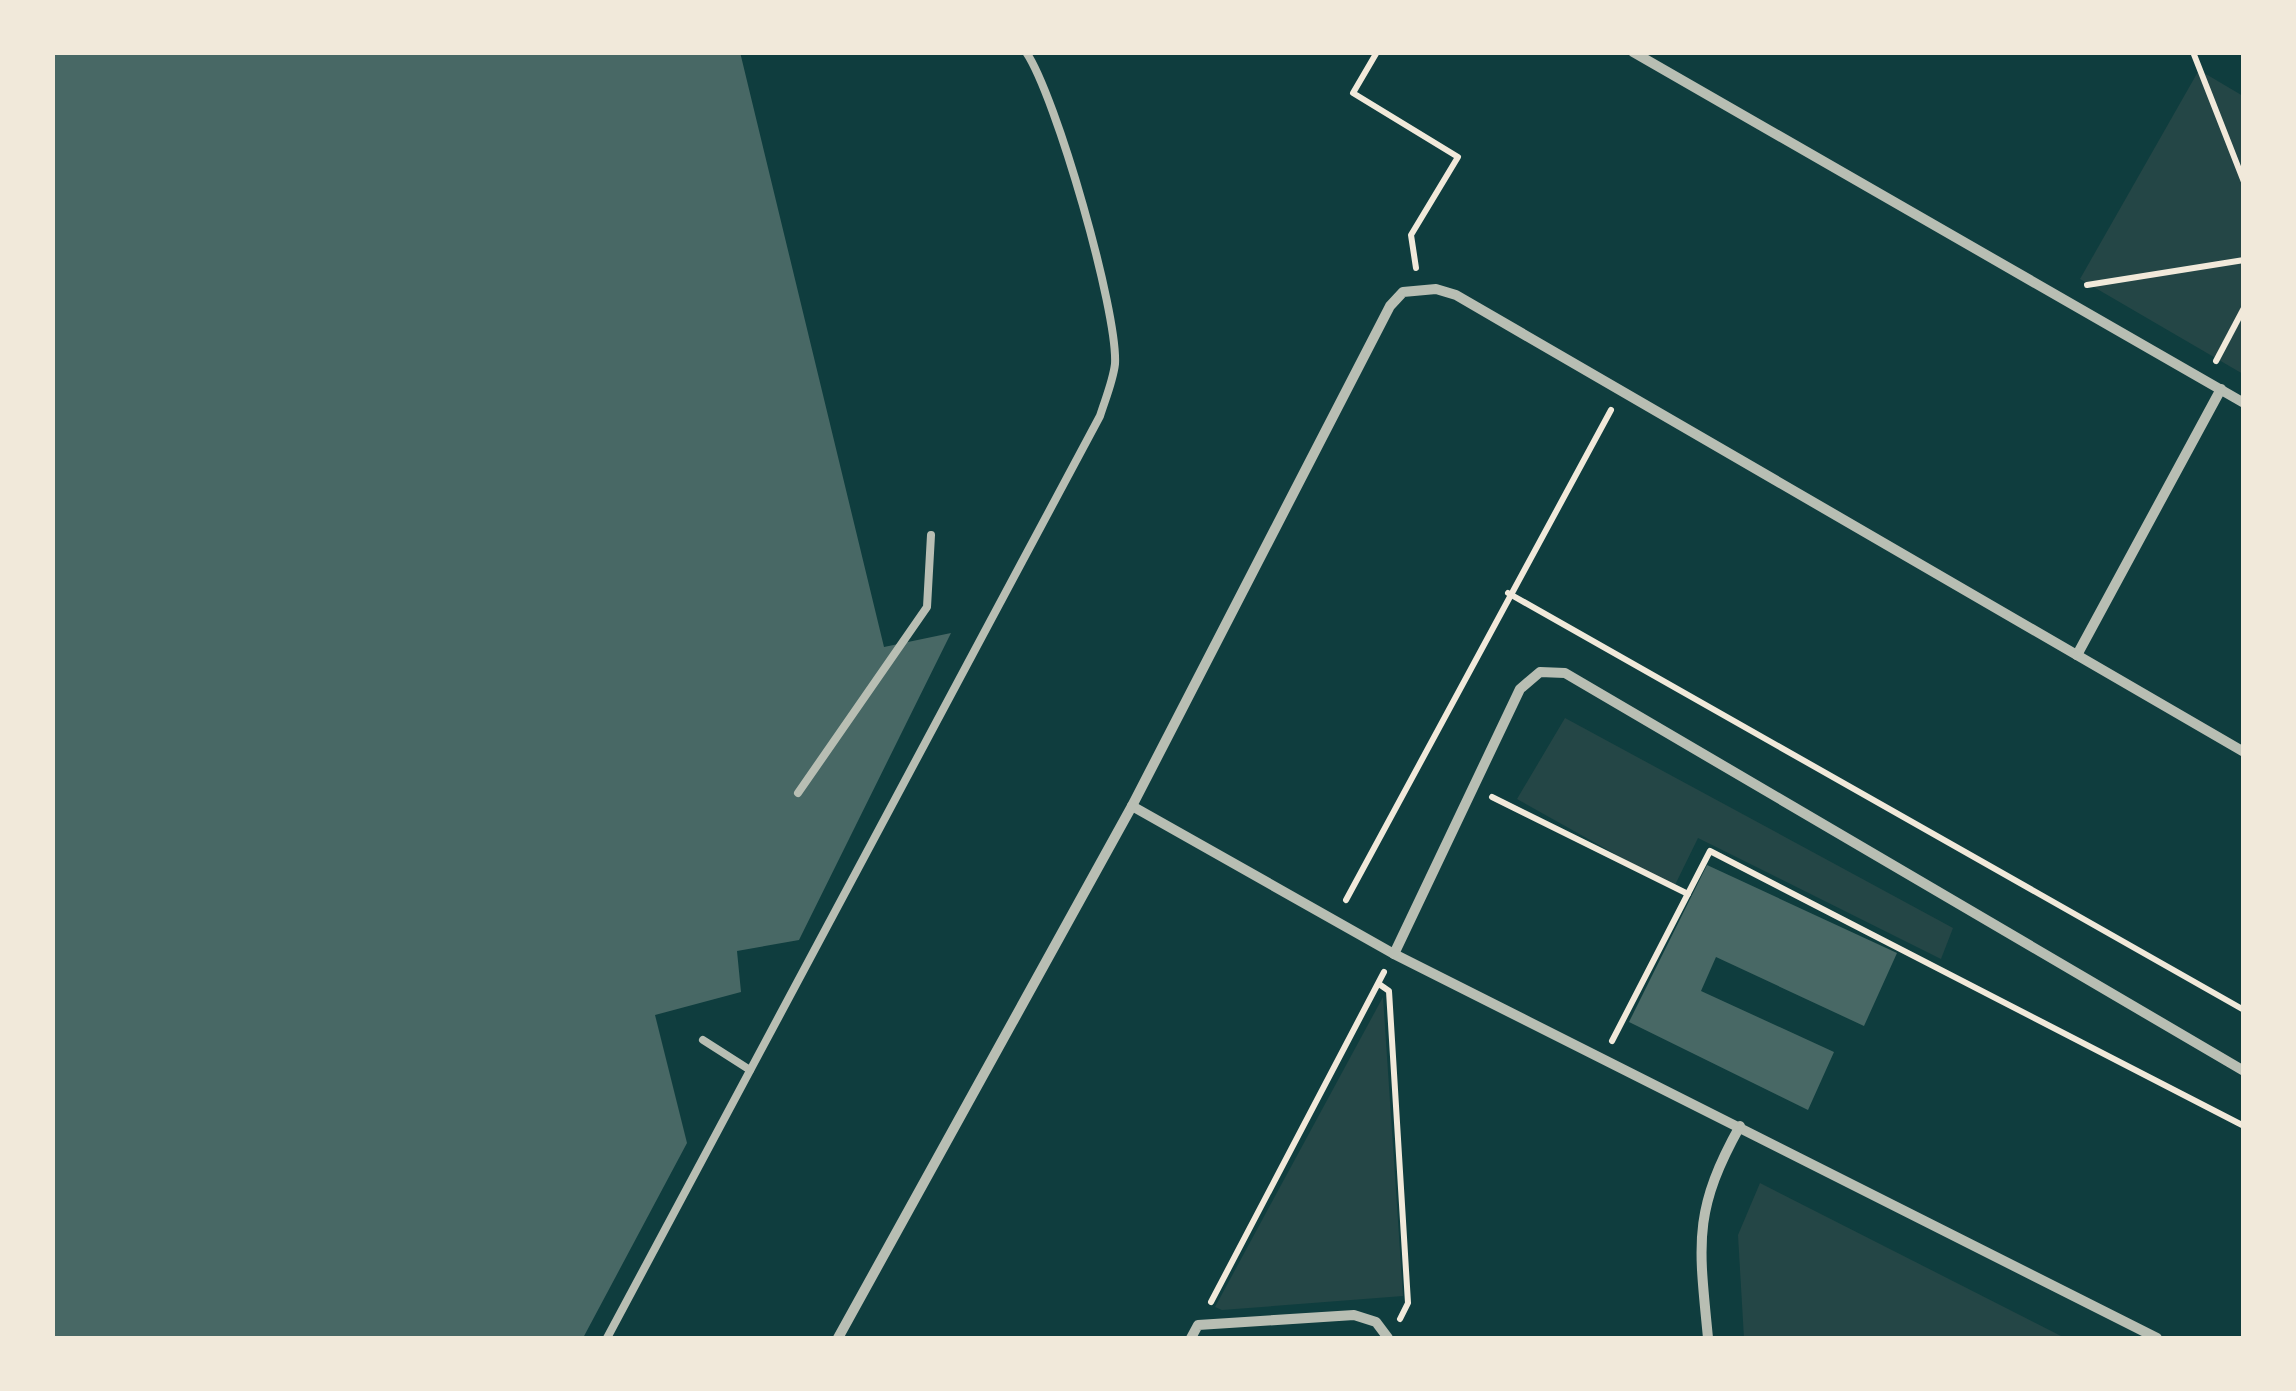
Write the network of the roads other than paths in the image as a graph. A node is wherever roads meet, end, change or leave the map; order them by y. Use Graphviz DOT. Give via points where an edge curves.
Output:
graph roads {
  1 [pos="1026,52"];
  2 [pos="1633,52"];
  3 [pos="2221,390"];
  4 [pos="2244,403"];
  5 [pos="931,534"];
  6 [pos="2076,656"];
  7 [pos="2244,752"];
  8 [pos="798,793"];
  9 [pos="1132,806"];
  10 [pos="1394,954"];
  11 [pos="704,1040"];
  12 [pos="750,1070"];
  13 [pos="2244,1072"];
  14 [pos="1740,1126"];
  15 [pos="607,1338"];
  16 [pos="838,1338"];
  17 [pos="1191,1338"];
  18 [pos="1388,1338"];
  19 [pos="1708,1338"];
  20 [pos="2156,1338"];
  1 -- 12 [label="lane" via="1050,100 1113,321 1115,366 1100,416"];
  2 -- 3 [label="street"];
  3 -- 4 [label="street"];
  3 -- 6 [label="street"];
  5 -- 8 [label="lane" via="927,607"];
  6 -- 7 [label="street"];
  6 -- 9 [label="street" via="1456,295 1420,289 1403,292 1390,306"];
  9 -- 10 [label="street"];
  9 -- 16 [label="street"];
  10 -- 13 [label="street" via="1520,690 1540,672 1565,673"];
  10 -- 14 [label="street"];
  11 -- 12 [label="lane"];
  12 -- 15 [label="lane"];
  14 -- 19 [label="street" via="1714,1173 1698,1236"];
  14 -- 20 [label="street"];
  17 -- 18 [label="street" via="1198,1325 1354,1315 1376,1322"];
}
